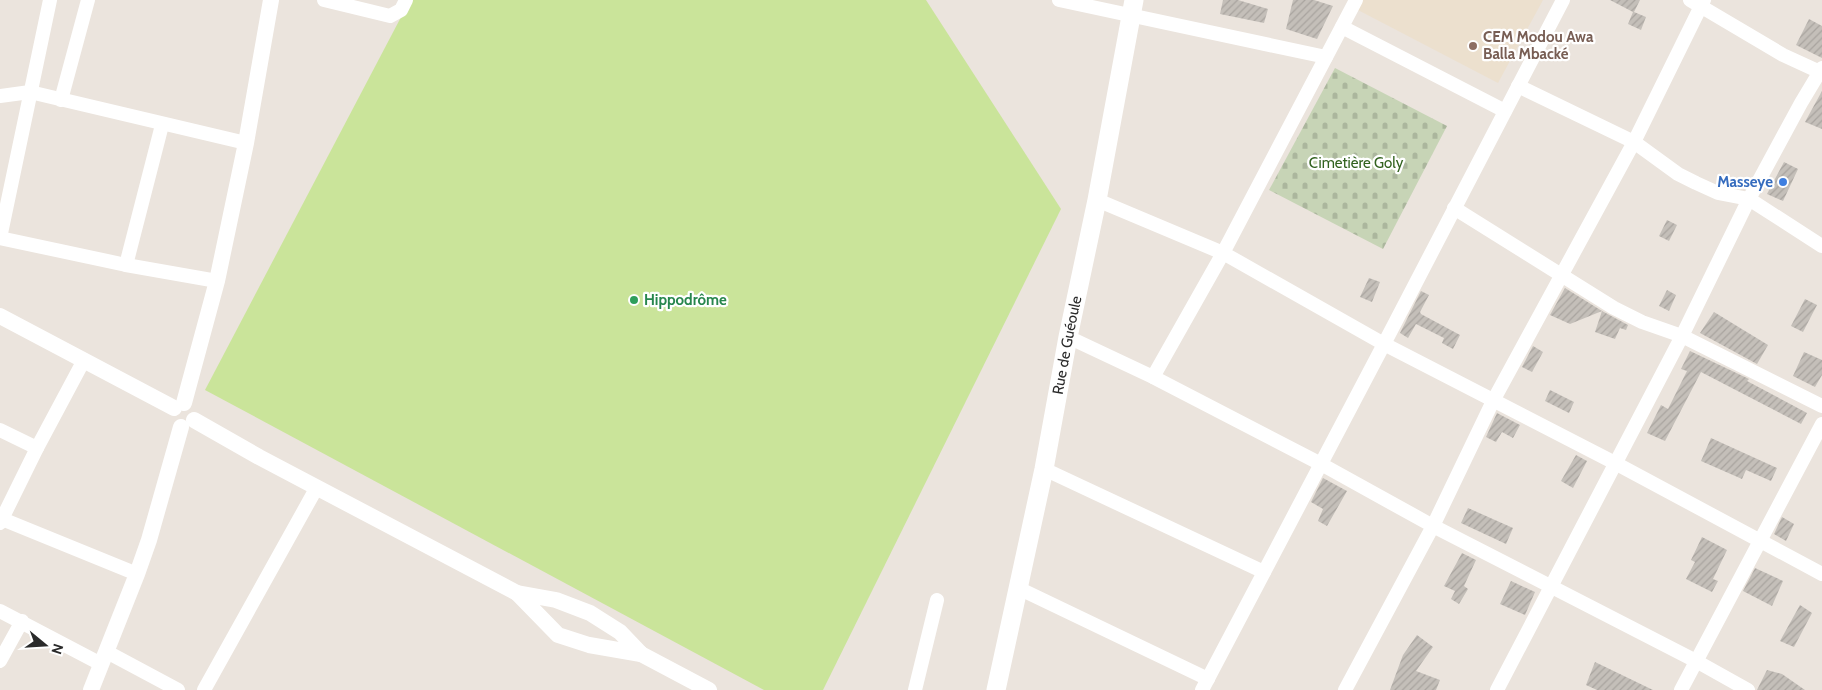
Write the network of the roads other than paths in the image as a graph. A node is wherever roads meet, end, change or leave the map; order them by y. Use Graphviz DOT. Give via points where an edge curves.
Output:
graph roads {
  1 [pos="50,0"];
  2 [pos="88,0"];
  3 [pos="271,0"];
  4 [pos="324,0"];
  5 [pos="406,0"];
  6 [pos="1059,0"];
  7 [pos="1356,0"];
  8 [pos="1563,0"];
  9 [pos="1698,2"];
  10 [pos="1132,8"];
  11 [pos="1342,26"];
  12 [pos="1326,57"];
  13 [pos="1821,71"];
  14 [pos="1518,86"];
  15 [pos="30,92"];
  16 [pos="0,96"];
  17 [pos="61,100"];
  18 [pos="1505,111"];
  19 [pos="162,125"];
  20 [pos="1634,142"];
  21 [pos="246,143"];
  22 [pos="1748,199"];
  23 [pos="1097,200"];
  24 [pos="1454,208"];
  25 [pos="0,238"];
  26 [pos="1822,246"];
  27 [pos="1223,253"];
  28 [pos="126,266"];
  29 [pos="1561,275"];
  30 [pos="217,281"];
  31 [pos="0,316"];
  32 [pos="1682,336"];
  33 [pos="1068,337"];
  34 [pos="1384,344"];
  35 [pos="84,360"];
  36 [pos="1153,377"];
  37 [pos="1492,401"];
  38 [pos="179,406"];
  39 [pos="1822,406"];
  40 [pos="187,424"];
  41 [pos="1822,424"];
  42 [pos="0,430"];
  43 [pos="37,448"];
  44 [pos="1615,463"];
  45 [pos="1320,464"];
  46 [pos="1044,469"];
  47 [pos="317,487"];
  48 [pos="1,521"];
  49 [pos="1433,526"];
  50 [pos="1762,540"];
  51 [pos="1264,572"];
  52 [pos="137,574"];
  53 [pos="1822,574"];
  54 [pos="1550,587"];
  55 [pos="1018,588"];
  56 [pos="517,593"];
  57 [pos="937,600"];
  58 [pos="0,611"];
  59 [pos="22,621"];
  60 [pos="641,654"];
  61 [pos="104,658"];
  62 [pos="0,661"];
  63 [pos="1696,661"];
  64 [pos="1205,684"];
  65 [pos="91,690"];
  66 [pos="178,690"];
  67 [pos="204,690"];
  68 [pos="709,690"];
  69 [pos="916,690"];
  70 [pos="996,690"];
  71 [pos="1345,690"];
  72 [pos="1497,690"];
  73 [pos="1681,690"];
  74 [pos="1748,690"];
  1 -- 15 [label="street"];
  2 -- 17 [label="street"];
  3 -- 21 [label="street"];
  4 -- 5 [label="street" via="390,16 400,10"];
  6 -- 10 [label="street"];
  7 -- 11 [label="street"];
  8 -- 14 [label="street"];
  9 -- 13 [label="street" via="1783,55"];
  9 -- 20 [label="street"];
  10 -- 12 [label="street"];
  10 -- 23 [label="main road, Rue de Guéoule"];
  11 -- 12 [label="street"];
  11 -- 18 [label="street"];
  12 -- 27 [label="street"];
  13 -- 22 [label="street"];
  14 -- 18 [label="street"];
  14 -- 20 [label="street"];
  15 -- 16 [label="street"];
  15 -- 17 [label="street"];
  15 -- 25 [label="street"];
  17 -- 19 [label="street"];
  18 -- 24 [label="street"];
  19 -- 21 [label="street"];
  19 -- 28 [label="street"];
  20 -- 22 [label="street" via="1696,184 1718,193"];
  20 -- 29 [label="street"];
  21 -- 30 [label="street"];
  22 -- 26 [label="street"];
  22 -- 32 [label="street"];
  23 -- 27 [label="street"];
  23 -- 33 [label="main road, Rue de Guéoule"];
  24 -- 29 [label="street"];
  24 -- 34 [label="street"];
  25 -- 28 [label="street"];
  27 -- 34 [label="street"];
  27 -- 36 [label="street"];
  28 -- 30 [label="street"];
  29 -- 32 [label="street" via="1614,308"];
  29 -- 37 [label="street"];
  30 -- 38 [label="street"];
  31 -- 35 [label="street"];
  32 -- 39 [label="street"];
  32 -- 44 [label="street"];
  33 -- 36 [label="street"];
  33 -- 46 [label="main road, Rue de Guéoule"];
  34 -- 37 [label="street"];
  34 -- 45 [label="street"];
  35 -- 38 [label="street"];
  35 -- 43 [label="street"];
  36 -- 45 [label="street"];
  37 -- 44 [label="street"];
  37 -- 49 [label="street"];
  38 -- 40 [label="street" via="172,420 177,426"];
  40 -- 47 [label="street"];
  40 -- 52 [label="street"];
  41 -- 50 [label="street"];
  42 -- 43 [label="street"];
  43 -- 48 [label="street"];
  44 -- 50 [label="street"];
  44 -- 54 [label="street"];
  45 -- 49 [label="street"];
  45 -- 51 [label="street"];
  46 -- 51 [label="street"];
  46 -- 55 [label="main road, Rue de Guéoule"];
  47 -- 56 [label="street"];
  47 -- 67 [label="street"];
  48 -- 52 [label="street"];
  49 -- 54 [label="street"];
  49 -- 71 [label="street"];
  50 -- 53 [label="street"];
  50 -- 63 [label="street"];
  51 -- 64 [label="street"];
  52 -- 61 [label="street"];
  54 -- 63 [label="street"];
  54 -- 72 [label="street"];
  55 -- 64 [label="street"];
  55 -- 70 [label="main road, Rue de Guéoule"];
  56 -- 60 [label="street" via="556,600 590,613 620,632"];
  56 -- 60 [label="street" via="558,635 589,645"];
  57 -- 69 [label="street"];
  58 -- 59 [label="street"];
  59 -- 61 [label="street"];
  59 -- 62 [label="street"];
  60 -- 68 [label="street"];
  61 -- 65 [label="street"];
  61 -- 66 [label="street"];
  63 -- 73 [label="street"];
  63 -- 74 [label="street"];
}
